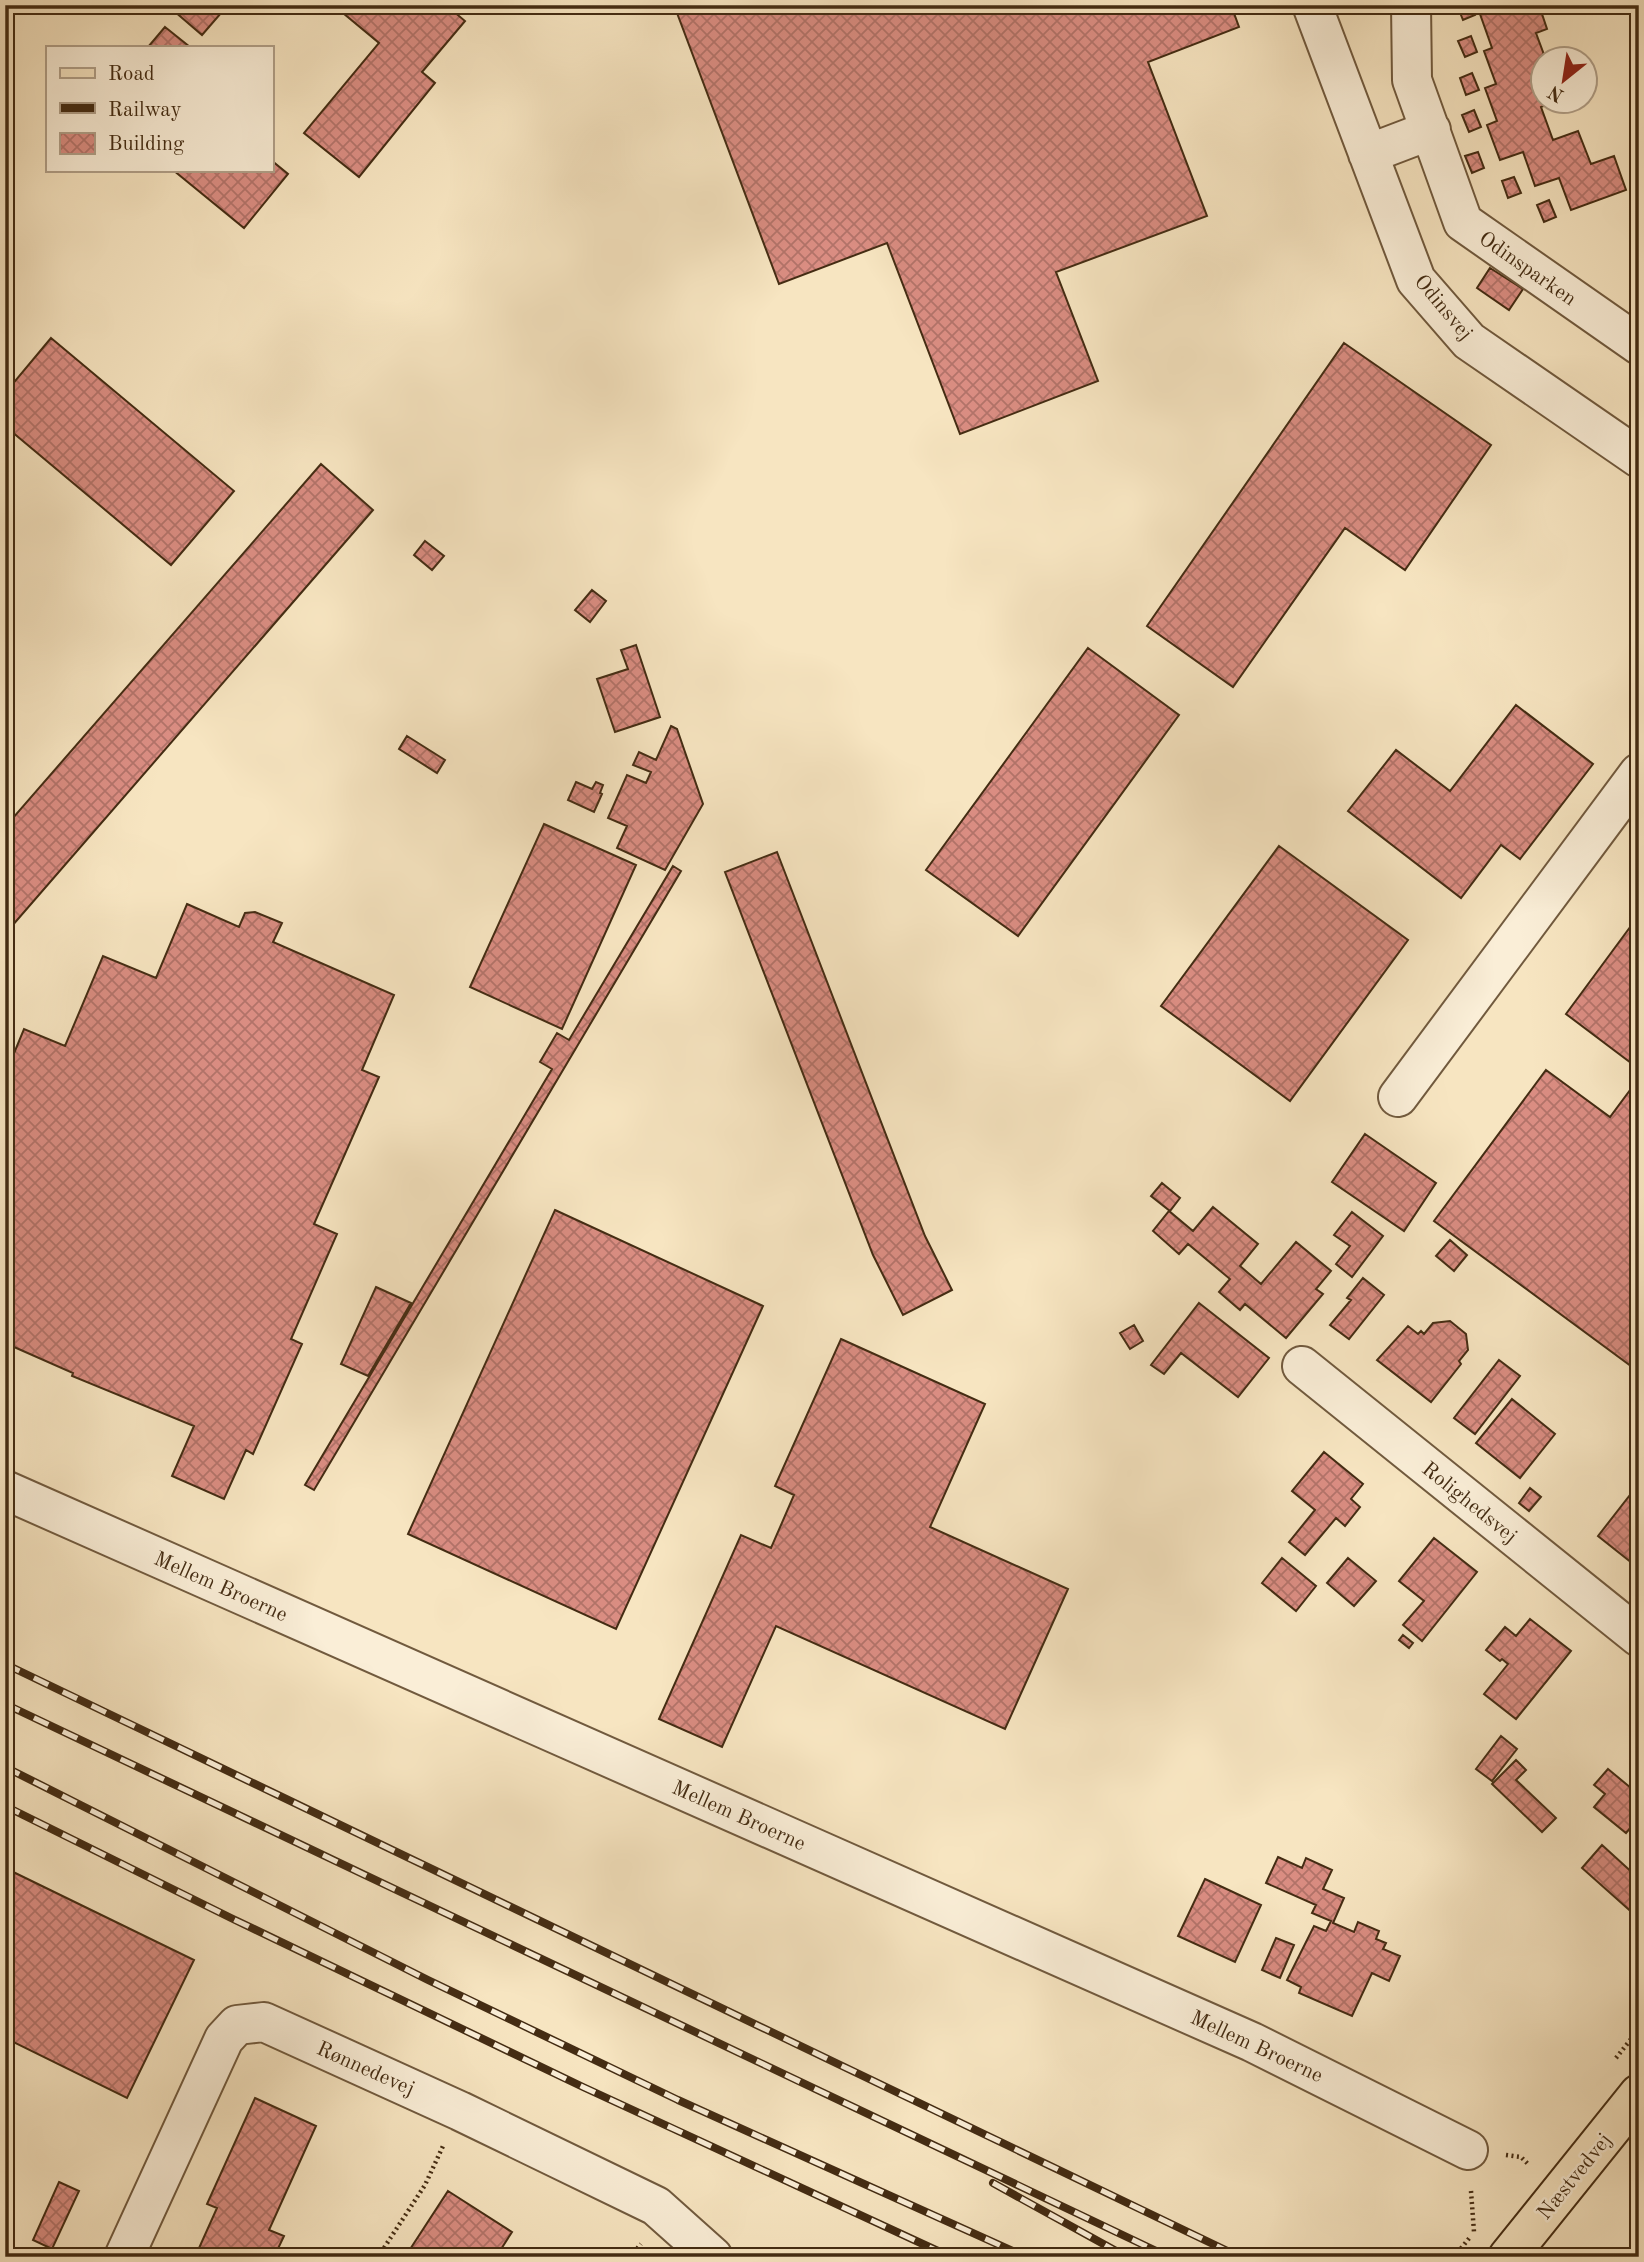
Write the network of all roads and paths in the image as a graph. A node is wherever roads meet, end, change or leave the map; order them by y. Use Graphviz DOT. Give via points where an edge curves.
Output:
graph roads {
  1 [pos="1312,5"];
  2 [pos="1411,5"];
  3 [pos="1431,130"];
  4 [pos="1368,154"];
  5 [pos="1639,345"];
  6 [pos="1639,458"];
  7 [pos="1639,773"];
  8 [pos="1398,1097"];
  9 [pos="1302,1366"];
  10 [pos="5,1490"];
  11 [pos="1639,1637"];
  12 [pos="1639,2094"];
  13 [pos="460,2110"];
  14 [pos="1468,2150"];
  15 [pos="124,2257"];
  16 [pos="378,2257"];
  17 [pos="713,2257"];
  18 [pos="1508,2257"];
  1 -- 4 [label="street, Odinsvej"];
  2 -- 3 [label="street, Odinsparken" via="1412,80"];
  3 -- 4 [label="street"];
  3 -- 5 [label="street, Odinsparken" via="1463,222"];
  4 -- 6 [label="street, Odinsvej" via="1416,280 1469,341"];
  7 -- 8 [label="street"];
  9 -- 11 [label="street, Rolighedsvej"];
  10 -- 14 [label="street, Mellem Broerne" via="1252,2042"];
  12 -- 18 [label="main road, Næstvedvej"];
  13 -- 15 [label="street, Rønnedevej" via="264,2022 237,2025 224,2039"];
  13 -- 16 [label="path" via="425,2185"];
  13 -- 17 [label="street, Rønnedevej" via="656,2206"];
}
